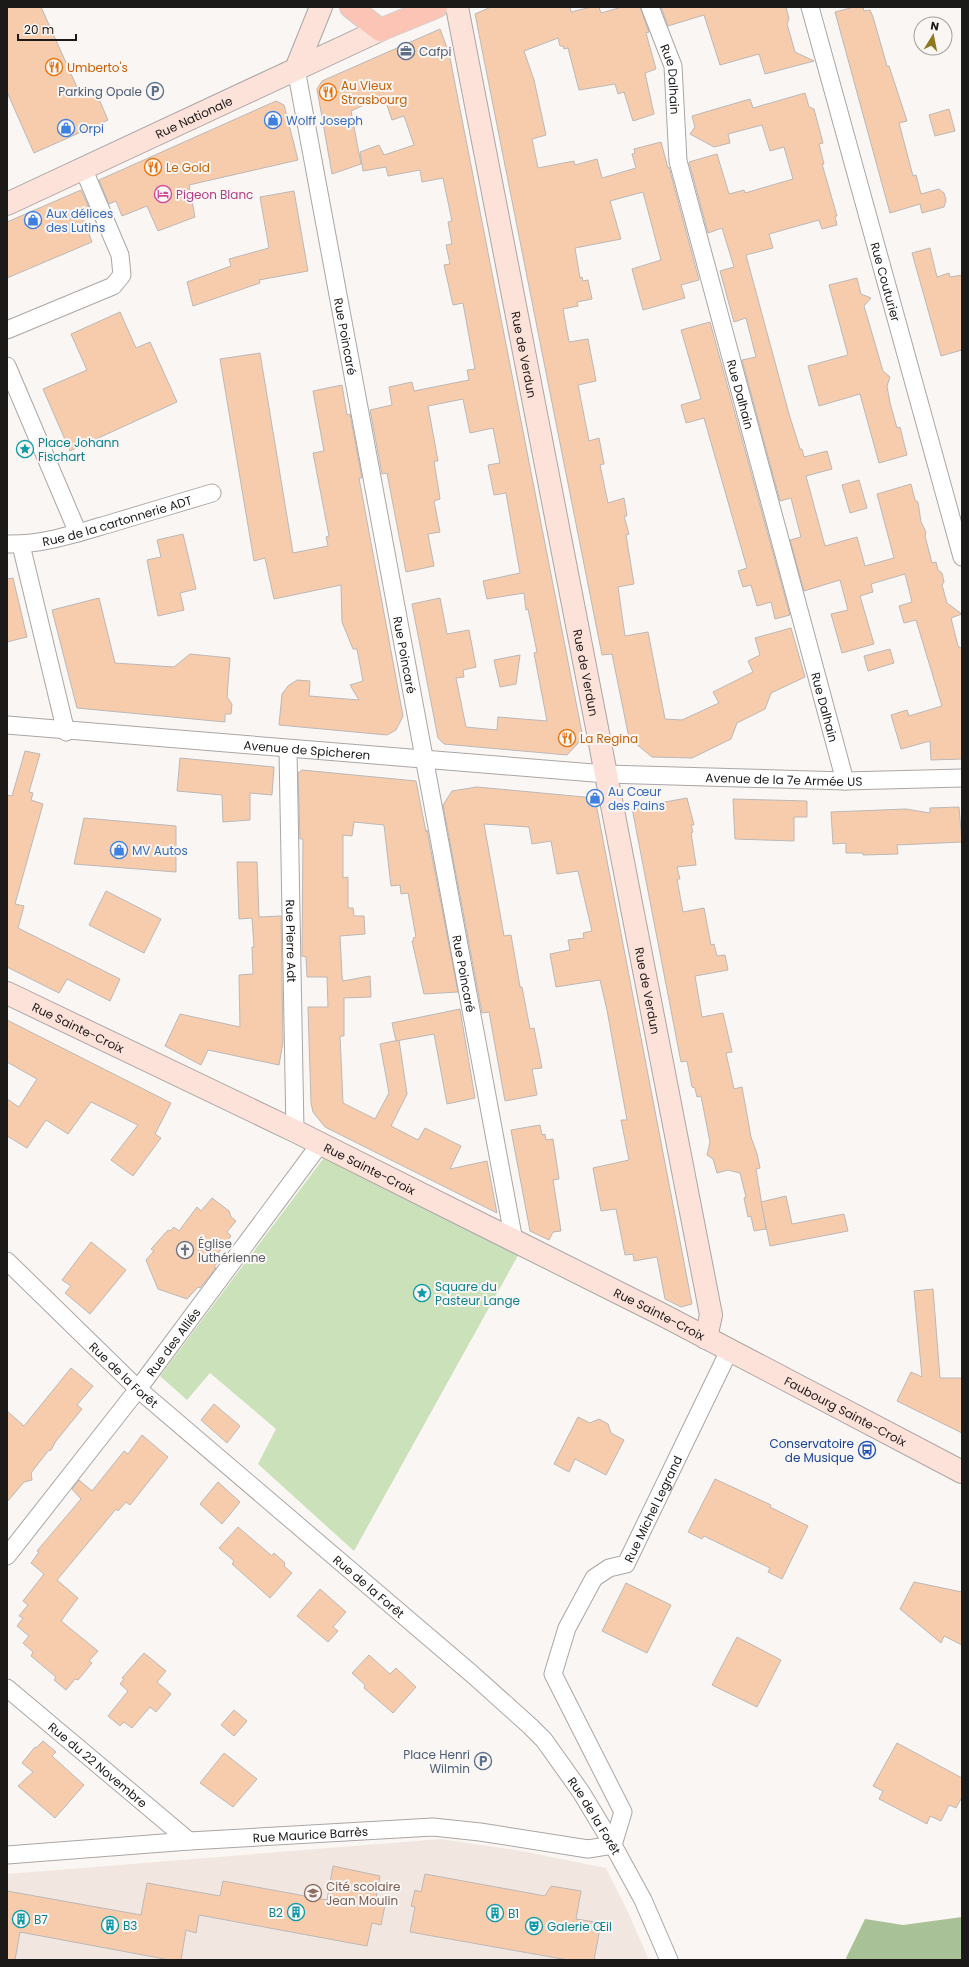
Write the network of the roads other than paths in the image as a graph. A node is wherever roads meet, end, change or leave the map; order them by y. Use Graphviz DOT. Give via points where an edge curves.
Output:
graph roads {
  1 [pos="322,7"];
  2 [pos="351,7"];
  3 [pos="436,7"];
  4 [pos="457,7"];
  5 [pos="650,7"];
  6 [pos="810,7"];
  7 [pos="380,30"];
  8 [pos="296,69"];
  9 [pos="83,168"];
  10 [pos="7,204"];
  11 [pos="7,330"];
  12 [pos="7,366"];
  13 [pos="212,493"];
  14 [pos="78,533"];
  15 [pos="14,544"];
  16 [pos="962,557"];
  17 [pos="7,726"];
  18 [pos="66,732"];
  19 [pos="288,750"];
  20 [pos="426,760"];
  21 [pos="606,774"];
  22 [pos="962,778"];
  23 [pos="845,781"];
  24 [pos="7,993"];
  25 [pos="295,1132"];
  26 [pos="320,1144"];
  27 [pos="514,1241"];
  28 [pos="7,1261"];
  29 [pos="706,1338"];
  30 [pos="729,1351"];
  31 [pos="138,1389"];
  32 [pos="962,1472"];
  33 [pos="7,1556"];
  34 [pos="7,1688"];
  35 [pos="189,1841"];
  36 [pos="613,1845"];
  37 [pos="7,1855"];
  38 [pos="669,1960"];
  1 -- 8 [label="main road"];
  2 -- 7 [label="main road"];
  3 -- 7 [label="main road, Rue Nationale"];
  4 -- 21 [label="main road, Rue de Verdun"];
  5 -- 23 [label="street, Rue Dalhain" via="673,66 678,161"];
  6 -- 16 [label="street, Rue Couturier"];
  7 -- 8 [label="main road, Rue Nationale"];
  8 -- 9 [label="main road, Rue Nationale"];
  8 -- 20 [label="street, Rue Poincaré"];
  9 -- 10 [label="main road, Rue Nationale"];
  9 -- 11 [label="street" via="120,255 122,275 113,286"];
  12 -- 14 [label="street, Rue de la cartonnerie ADT"];
  13 -- 14 [label="street, Rue de la cartonnerie ADT"];
  14 -- 15 [label="street, Rue de la cartonnerie ADT"];
  15 -- 18 [label="street, Rue de la cartonnerie ADT"];
  17 -- 18 [label="street, Avenue de Spicheren"];
  18 -- 19 [label="street, Avenue de Spicheren"];
  19 -- 20 [label="street, Avenue de Spicheren"];
  19 -- 25 [label="street, Rue Pierre Adt"];
  20 -- 21 [label="street, Avenue de Spicheren"];
  20 -- 27 [label="street, Rue Poincaré"];
  21 -- 23 [label="street, Avenue de la 7e Armée US"];
  21 -- 29 [label="main road, Rue de Verdun" via="711,1315"];
  22 -- 23 [label="street, Avenue de la 7e Armée US"];
  24 -- 25 [label="main road, Rue Sainte-Croix"];
  25 -- 26 [label="main road, Rue Sainte-Croix"];
  26 -- 27 [label="main road, Rue Sainte-Croix"];
  26 -- 31 [label="street, Rue des Alliés"];
  27 -- 29 [label="main road, Rue Sainte-Croix"];
  28 -- 31 [label="street, Rue de la Forêt"];
  29 -- 30 [label="main road, Rue Sainte-Croix"];
  30 -- 32 [label="main road, Faubourg Sainte-Croix"];
  30 -- 36 [label="street, Rue Michel Legrand" via="626,1564 609,1568 594,1578 567,1628 553,1674 623,1812"];
  31 -- 33 [label="street, Rue des Alliés"];
  31 -- 36 [label="street, Rue de la Forêt" via="530,1726 544,1740 581,1792"];
  34 -- 35 [label="street, Rue du 22 Novembre"];
  35 -- 36 [label="street, Rue Maurice Barrès" via="433,1827 588,1849"];
  35 -- 37 [label="street, Rue Maurice Barrès"];
  36 -- 38 [label="street, Rue de la Forêt" via="643,1900"];
}
